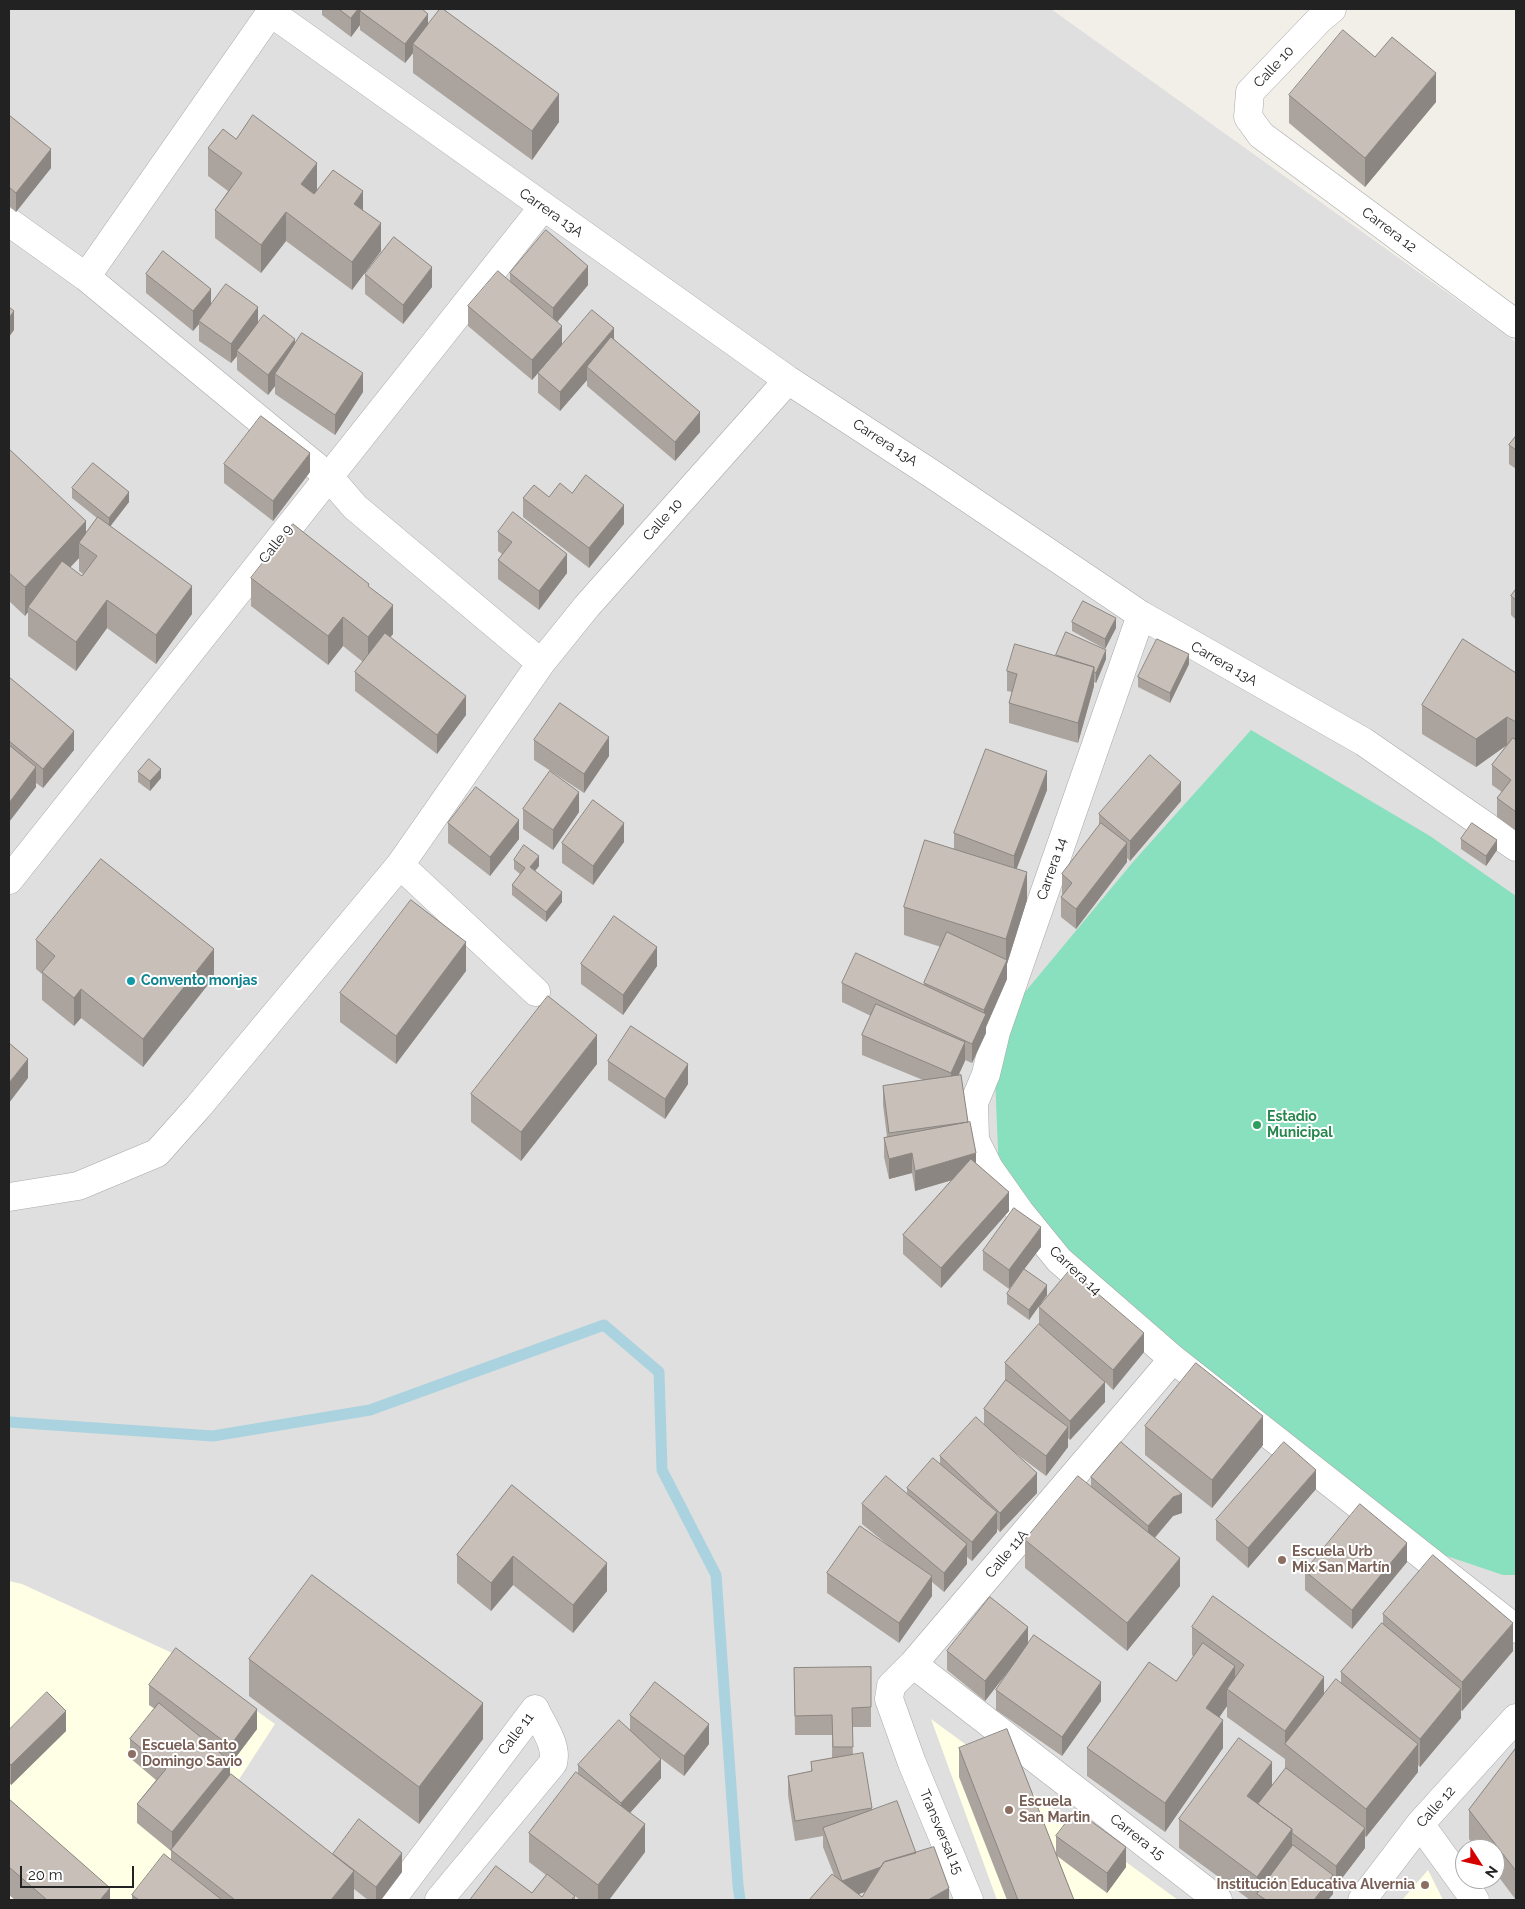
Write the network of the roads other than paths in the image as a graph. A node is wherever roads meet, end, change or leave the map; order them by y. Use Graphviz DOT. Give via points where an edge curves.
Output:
graph roads {
  1 [pos="1332,9"];
  2 [pos="271,11"];
  3 [pos="1261,135"];
  4 [pos="543,207"];
  5 [pos="9,222"];
  6 [pos="86,277"];
  7 [pos="1516,324"];
  8 [pos="788,380"];
  9 [pos="329,477"];
  10 [pos="1140,616"];
  11 [pos="542,663"];
  12 [pos="1516,847"];
  13 [pos="400,865"];
  14 [pos="9,880"];
  15 [pos="536,992"];
  16 [pos="9,1198"];
  17 [pos="1173,1359"];
  18 [pos="1516,1629"];
  19 [pos="913,1664"];
  20 [pos="1516,1718"];
  21 [pos="912,1763"];
  22 [pos="1420,1824"];
  23 [pos="391,1900"];
  24 [pos="439,1900"];
  25 [pos="969,1900"];
  26 [pos="1218,1900"];
  27 [pos="1362,1900"];
  28 [pos="1476,1900"];
  1 -- 3 [label="street, Calle 10" via="1250,92 1248,117"];
  2 -- 4 [label="street, Carrera 13A"];
  2 -- 6 [label="street"];
  3 -- 7 [label="street, Carrera 12"];
  4 -- 8 [label="street, Carrera 13A"];
  4 -- 9 [label="street, Calle 9"];
  5 -- 6 [label="street"];
  6 -- 9 [label="street"];
  8 -- 10 [label="street, Carrera 13A" via="936,476"];
  8 -- 11 [label="street, Calle 10" via="587,606"];
  9 -- 11 [label="street" via="355,506"];
  9 -- 14 [label="street, Calle 9"];
  10 -- 12 [label="street, Carrera 13A" via="1364,742"];
  10 -- 17 [label="street, Carrera 14" via="996,1032 986,1074 974,1103 975,1140 986,1163 1020,1212 1059,1260"];
  11 -- 13 [label="street, Calle 10"];
  13 -- 15 [label="street"];
  13 -- 16 [label="street, Calle 10" via="157,1153 78,1186"];
  17 -- 18 [label="street, Carrera 14"];
  17 -- 19 [label="street, Calle 11A"];
  19 -- 21 [label="street, Calle 11A" via="889,1693"];
  19 -- 26 [label="street, Carrera 15"];
  20 -- 22 [label="street, Calle 12"];
  21 -- 25 [label="street, Transversal 15"];
  22 -- 27 [label="street, Calle 12"];
  22 -- 28 [label="street"];
  23 -- 24 [label="street, Calle 11" via="535,1709 554,1748 553,1763"];
}
